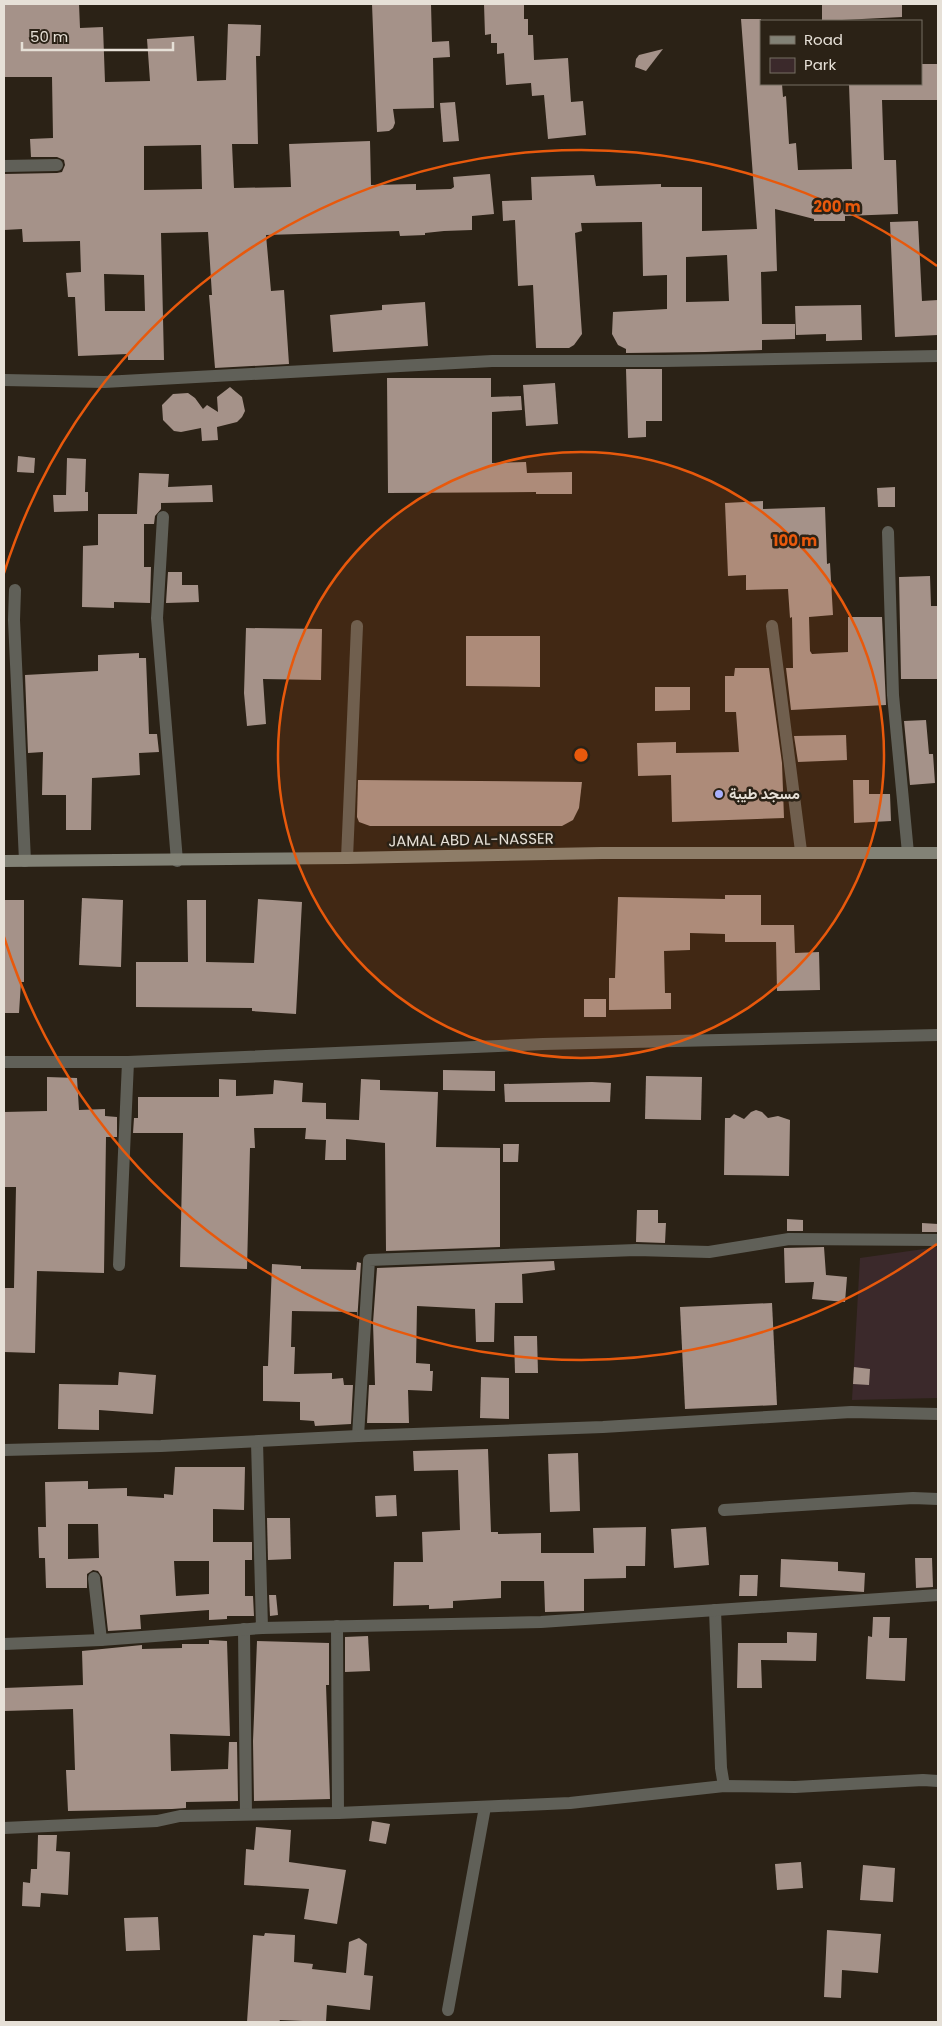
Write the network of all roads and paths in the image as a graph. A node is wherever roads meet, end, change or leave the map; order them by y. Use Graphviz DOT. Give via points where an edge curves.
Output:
graph roads {
  1 [pos="57,165"];
  2 [pos="4,166"];
  3 [pos="938,356"];
  4 [pos="4,380"];
  5 [pos="164,517"];
  6 [pos="888,532"];
  7 [pos="15,590"];
  8 [pos="358,626"];
  9 [pos="772,626"];
  10 [pos="801,852"];
  11 [pos="908,853"];
  12 [pos="938,853"];
  13 [pos="347,858"];
  14 [pos="4,861"];
  15 [pos="26,861"];
  16 [pos="176,861"];
  17 [pos="938,1035"];
  18 [pos="4,1062"];
  19 [pos="128,1062"];
  20 [pos="938,1240"];
  21 [pos="120,1265"];
  22 [pos="938,1414"];
  23 [pos="358,1436"];
  24 [pos="257,1442"];
  25 [pos="4,1450"];
  26 [pos="938,1499"];
  27 [pos="724,1510"];
  28 [pos="94,1578"];
  29 [pos="938,1595"];
  30 [pos="715,1610"];
  31 [pos="337,1626"];
  32 [pos="262,1628"];
  33 [pos="244,1629"];
  34 [pos="101,1640"];
  35 [pos="4,1644"];
  36 [pos="938,1781"];
  37 [pos="724,1786"];
  38 [pos="485,1807"];
  39 [pos="338,1813"];
  40 [pos="246,1814"];
  41 [pos="4,1828"];
  42 [pos="448,2010"];
  1 -- 2 [label="street"];
  3 -- 4 [label="street" via="492,361 104,382"];
  5 -- 16 [label="street" via="157,618"];
  6 -- 11 [label="street" via="893,695"];
  7 -- 15 [label="street"];
  8 -- 13 [label="street"];
  9 -- 10 [label="street"];
  10 -- 11 [label="main road, JAMAL ABD AL-NASSER"];
  10 -- 13 [label="main road, JAMAL ABD AL-NASSER"];
  11 -- 12 [label="main road, JAMAL ABD AL-NASSER"];
  13 -- 16 [label="main road, JAMAL ABD AL-NASSER"];
  14 -- 15 [label="main road, JAMAL ABD AL-NASSER"];
  15 -- 16 [label="main road, JAMAL ABD AL-NASSER"];
  17 -- 19 [label="street" via="543,1044"];
  18 -- 19 [label="street"];
  19 -- 21 [label="street"];
  20 -- 23 [label="street" via="789,1239 709,1252 636,1250 369,1260"];
  22 -- 23 [label="street" via="851,1412 603,1427"];
  23 -- 24 [label="street"];
  24 -- 25 [label="street"];
  24 -- 32 [label="street"];
  26 -- 27 [label="street"];
  28 -- 34 [label="street"];
  29 -- 30 [label="street"];
  30 -- 31 [label="street" via="541,1622"];
  30 -- 37 [label="street"];
  31 -- 32 [label="street"];
  31 -- 39 [label="street"];
  32 -- 33 [label="street"];
  33 -- 34 [label="street"];
  33 -- 40 [label="street"];
  34 -- 35 [label="street"];
  36 -- 37 [label="street" via="796,1787"];
  37 -- 38 [label="street" via="570,1803"];
  38 -- 39 [label="street"];
  38 -- 42 [label="street"];
  39 -- 40 [label="street"];
  40 -- 41 [label="street"];
}
